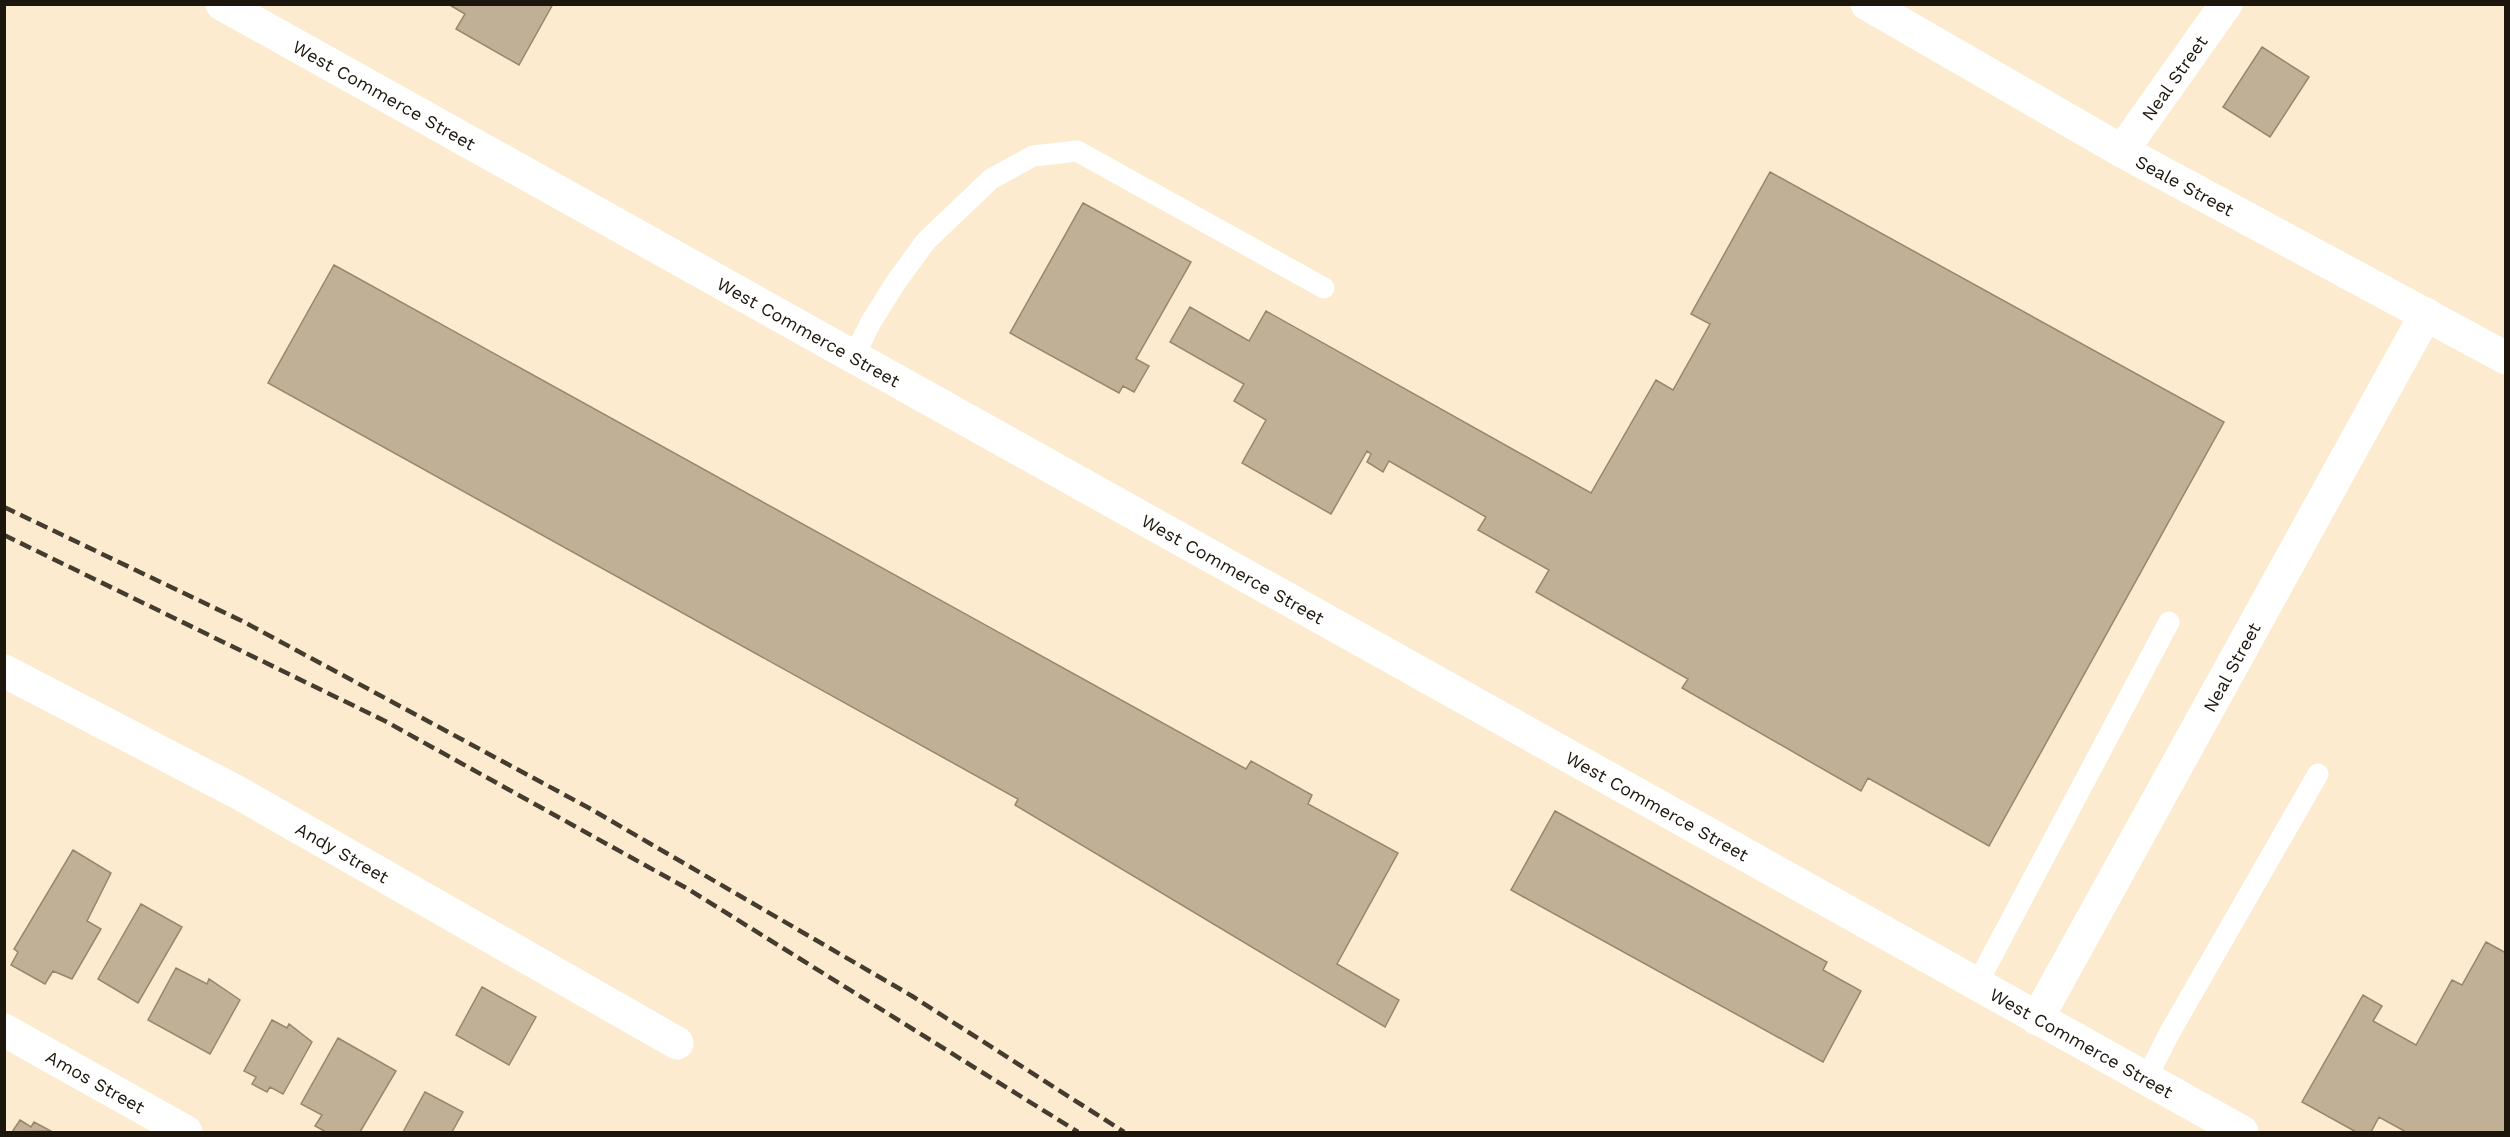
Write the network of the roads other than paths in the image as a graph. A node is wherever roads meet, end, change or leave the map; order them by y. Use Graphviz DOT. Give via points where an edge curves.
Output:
graph roads {
  1 [pos="222,4"];
  2 [pos="1867,4"];
  3 [pos="2226,4"];
  4 [pos="2122,151"];
  5 [pos="1324,288"];
  6 [pos="2426,314"];
  7 [pos="853,357"];
  8 [pos="2505,358"];
  9 [pos="2169,622"];
  10 [pos="4,671"];
  11 [pos="2318,774"];
  12 [pos="1976,986"];
  13 [pos="2037,1019"];
  14 [pos="4,1030"];
  15 [pos="676,1043"];
  16 [pos="2146,1079"];
  17 [pos="186,1132"];
  18 [pos="2242,1132"];
  1 -- 7 [label="street, West Commerce Street"];
  2 -- 4 [label="street, Seale Street"];
  3 -- 4 [label="street, Neal Street"];
  4 -- 6 [label="street, Seale Street"];
  5 -- 7 [label="lane" via="1077,151 1033,156 991,179 926,241 896,282"];
  6 -- 8 [label="street, Seale Street"];
  6 -- 13 [label="street, Neal Street"];
  7 -- 12 [label="street, West Commerce Street"];
  9 -- 12 [label="lane"];
  10 -- 15 [label="street, Andy Street" via="237,792"];
  11 -- 16 [label="lane"];
  12 -- 13 [label="street, West Commerce Street"];
  13 -- 16 [label="street, West Commerce Street"];
  14 -- 17 [label="street, Amos Street"];
  16 -- 18 [label="street, West Commerce Street"];
}
